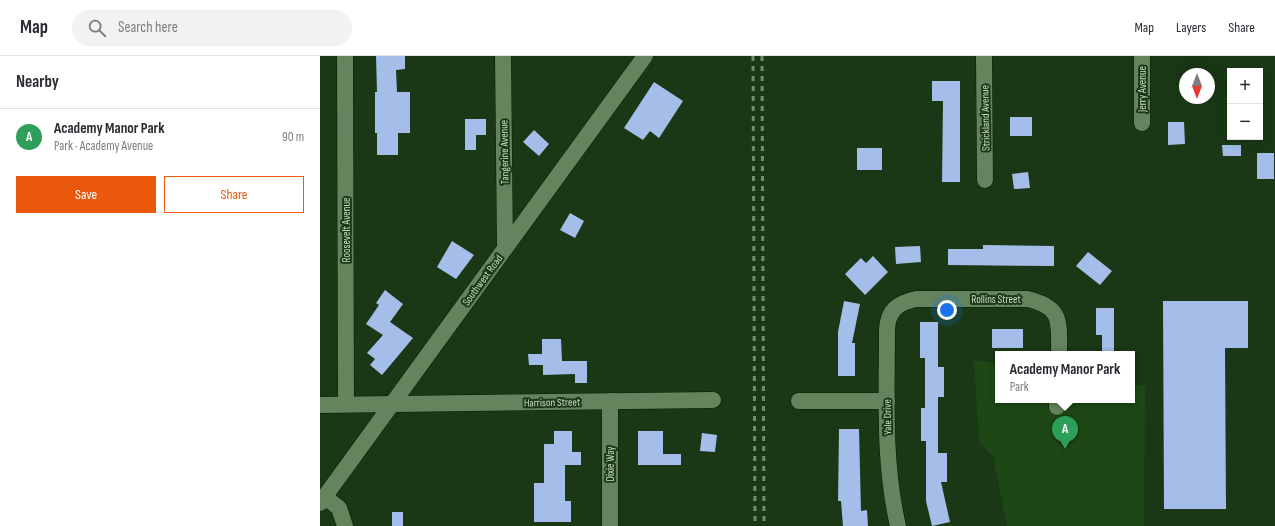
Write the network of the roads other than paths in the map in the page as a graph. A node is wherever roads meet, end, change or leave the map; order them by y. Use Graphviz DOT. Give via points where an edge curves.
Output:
graph roads {
  1 [pos="345,56"];
  2 [pos="503,56"];
  3 [pos="644,56"];
  4 [pos="984,56"];
  5 [pos="1142,56"];
  6 [pos="1142,123"];
  7 [pos="985,180"];
  8 [pos="505,248"];
  9 [pos="893,308"];
  10 [pos="1059,351"];
  11 [pos="713,400"];
  12 [pos="610,401"];
  13 [pos="799,401"];
  14 [pos="886,401"];
  15 [pos="320,404"];
  16 [pos="346,404"];
  17 [pos="391,405"];
  18 [pos="322,500"];
  19 [pos="345,526"];
  20 [pos="610,526"];
  21 [pos="898,526"];
  1 -- 16 [label="street, Roosevelt Avenue"];
  2 -- 8 [label="street, Tangerine Avenue"];
  3 -- 8 [label="street, Southwest Road"];
  4 -- 7 [label="street, Strickland Avenue"];
  5 -- 6 [label="street, Jerry Avenue"];
  8 -- 17 [label="street, Southwest Road"];
  9 -- 10 [label="street, Rollins Street" via="904,301 916,299 1027,299 1041,302 1057,315"];
  9 -- 14 [label="street, Yale Drive" via="888,318 887,329"];
  11 -- 12 [label="street, Harrison Street"];
  12 -- 17 [label="street, Harrison Street"];
  12 -- 20 [label="street, Dixie Way"];
  13 -- 14 [label="street"];
  14 -- 21 [label="street, Yale Drive" via="888,462"];
  15 -- 16 [label="street, Harrison Street"];
  16 -- 17 [label="street, Harrison Street"];
  17 -- 18 [label="street, Southwest Road"];
  18 -- 19 [label="street" via="340,508"];
}
